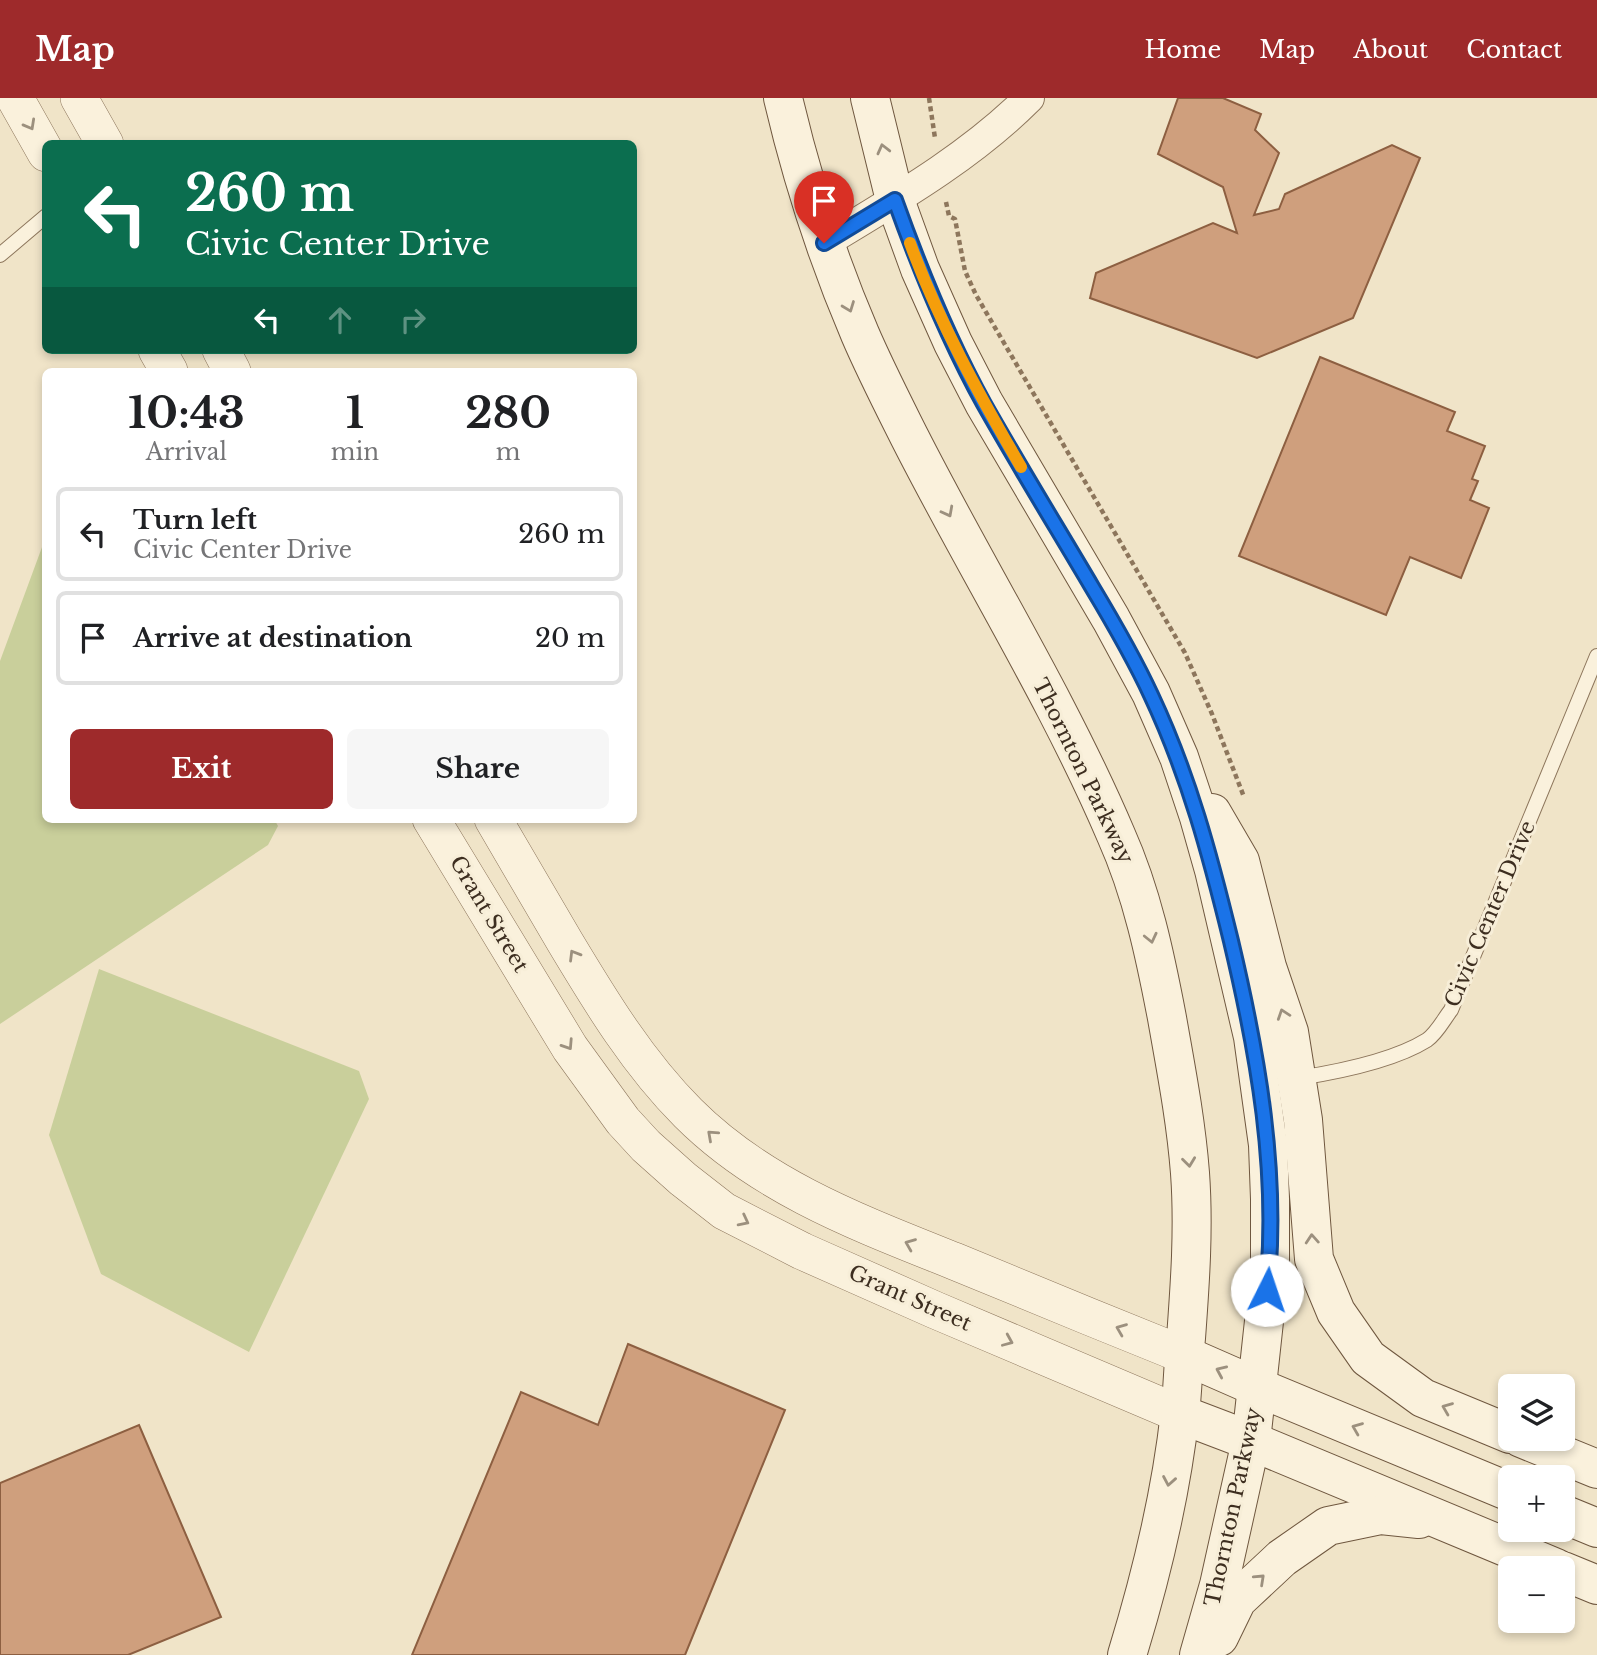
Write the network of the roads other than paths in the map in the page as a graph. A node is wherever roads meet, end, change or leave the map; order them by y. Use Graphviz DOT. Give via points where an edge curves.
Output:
graph roads {
  1 [pos="15,98"];
  2 [pos="79,98"];
  3 [pos="783,98"];
  4 [pos="870,98"];
  5 [pos="1029,98"];
  6 [pos="103,140"];
  7 [pos="42,146"];
  8 [pos="895,200"];
  9 [pos="42,219"];
  10 [pos="824,243"];
  11 [pos="0,255"];
  12 [pos="1597,656"];
  13 [pos="1178,757"];
  14 [pos="433,823"];
  15 [pos="495,823"];
  16 [pos="1297,1078"];
  17 [pos="1184,1355"];
  18 [pos="1257,1387"];
  19 [pos="1180,1414"];
  20 [pos="1498,1429"];
  21 [pos="1251,1441"];
  22 [pos="1553,1451"];
  23 [pos="1597,1469"];
  24 [pos="1498,1487"];
  25 [pos="1575,1519"];
  26 [pos="1445,1522"];
  27 [pos="1597,1528"];
  28 [pos="1527,1556"];
  29 [pos="1575,1576"];
  30 [pos="1597,1585"];
  31 [pos="1127,1655"];
  32 [pos="1199,1655"];
  33 [pos="1210,1655"];
  1 -- 7 [label="street, one-way"];
  2 -- 6 [label="street"];
  3 -- 10 [label="main road, Thornton Parkway"];
  8 -- 4 [label="main road, Thornton Parkway, one-way"];
  5 -- 8 [label="street" via="1004,123"];
  8 -- 10 [label="street"];
  8 -- 13 [label="main road, Thornton Parkway" via="953,343 1111,619 1151,693"];
  9 -- 11 [label="lane"];
  10 -- 17 [label="main road, Thornton Parkway, one-way" via="886,389 1076,749 1132,873 1157,968 1180,1090 1190,1175"];
  12 -- 16 [label="lane, Civic Center Drive" via="1451,1010 1429,1038 1395,1055"];
  16 -- 13 [label="main road, one-way" via="1289,1032 1240,861"];
  13 -- 18 [label="main road, Thornton Parkway" via="1214,870 1262,1092 1268,1145 1270,1266"];
  14 -- 19 [label="street, Grant Street, one-way" via="570,1048 623,1121 683,1179 724,1211 802,1251"];
  17 -- 15 [label="street, one-way" via="849,1218 802,1196 721,1143 672,1096 634,1050"];
  20 -- 16 [label="main road, one-way" via="1423,1398 1368,1358 1336,1312 1314,1258"];
  18 -- 17 [label="main road, one-way"];
  17 -- 19 [label="main road, Thornton Parkway"];
  18 -- 21 [label="main road, Thornton Parkway"];
  24 -- 18 [label="main road, one-way"];
  19 -- 21 [label="main road, Grant Street"];
  19 -- 31 [label="main road, Thornton Parkway, one-way" via="1154,1557"];
  21 -- 26 [label="main road, Grant Street"];
  21 -- 32 [label="main road, Thornton Parkway"];
  22 -- 23 [label="main road"];
  25 -- 27 [label="main road"];
  26 -- 28 [label="main road, Grant Street"];
  33 -- 26 [label="main road, one-way" via="1237,1600 1282,1558 1328,1526 1381,1515"];
  29 -- 30 [label="main road"];
}
